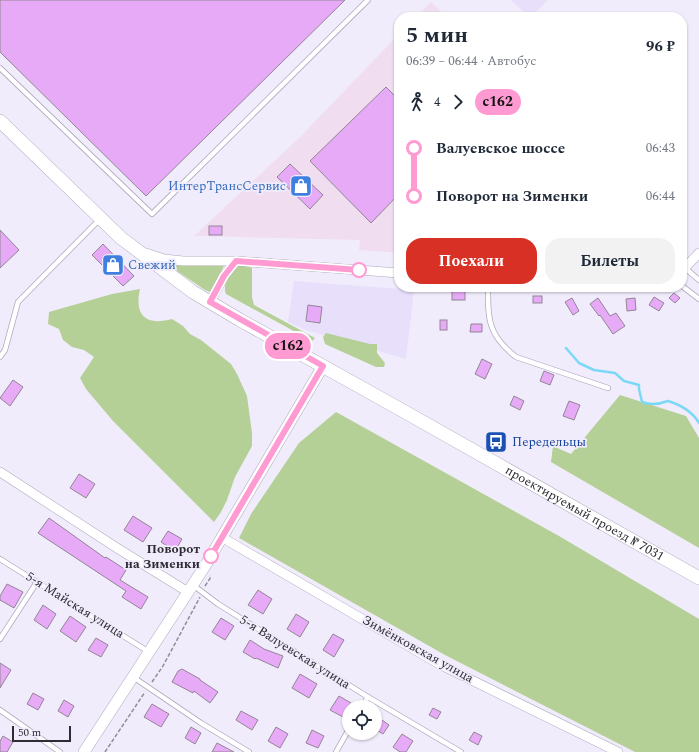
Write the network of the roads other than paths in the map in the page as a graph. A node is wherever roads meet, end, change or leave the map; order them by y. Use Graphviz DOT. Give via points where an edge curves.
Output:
graph roads {
  1 [pos="368,0"];
  2 [pos="0,68"];
  3 [pos="0,121"];
  4 [pos="100,219"];
  5 [pos="138,251"];
  6 [pos="699,253"];
  7 [pos="236,261"];
  8 [pos="687,265"];
  9 [pos="687,272"];
  10 [pos="394,273"];
  11 [pos="699,280"];
  12 [pos="687,290"];
  13 [pos="488,292"];
  14 [pos="699,299"];
  15 [pos="210,302"];
  16 [pos="0,357"];
  17 [pos="323,366"];
  18 [pos="608,388"];
  19 [pos="0,472"];
  20 [pos="223,538"];
  21 [pos="0,559"];
  22 [pos="699,578"];
  23 [pos="37,582"];
  24 [pos="191,589"];
  25 [pos="0,639"];
  26 [pos="149,652"];
  27 [pos="133,677"];
  28 [pos="368,697"];
  29 [pos="366,700"];
  30 [pos="0,710"];
  31 [pos="343,740"];
  32 [pos="60,752"];
  33 [pos="84,752"];
  34 [pos="249,752"];
  35 [pos="336,752"];
  36 [pos="461,752"];
  37 [pos="618,752"];
  1 -- 2 [label="lane" via="152,214"];
  3 -- 4 [label="main road, проектируемый проезд № 7031"];
  4 -- 5 [label="main road, проектируемый проезд № 7031"];
  4 -- 16 [label="lane" via="18,302 5,350"];
  5 -- 7 [label="street" via="164,259 183,261"];
  5 -- 15 [label="main road, проектируемый проезд № 7031"];
  6 -- 8 [label="street"];
  7 -- 10 [label="street"];
  7 -- 15 [label="street" via="224,276"];
  9 -- 11 [label="lane"];
  12 -- 14 [label="lane"];
  13 -- 18 [label="lane" via="488,319 497,338 516,357"];
  15 -- 17 [label="main road, проектируемый проезд № 7031"];
  17 -- 20 [label="street"];
  17 -- 22 [label="main road, проектируемый проезд № 7031"];
  19 -- 24 [label="street" via="117,548"];
  20 -- 24 [label="street"];
  20 -- 37 [label="street, Зимёнковская улица" via="441,665"];
  21 -- 23 [label="lane, 5-я Майская улица"];
  23 -- 25 [label="lane"];
  23 -- 26 [label="lane, 5-я Майская улица"];
  24 -- 26 [label="street"];
  24 -- 28 [label="lane, 5-я Валуевская улица" via="202,592"];
  26 -- 27 [label="street"];
  27 -- 33 [label="street"];
  27 -- 34 [label="lane"];
  28 -- 29 [label="lane"];
  28 -- 36 [label="lane, 5-я Валуевская улица"];
  30 -- 32 [label="lane"];
  31 -- 35 [label="lane"];
}
